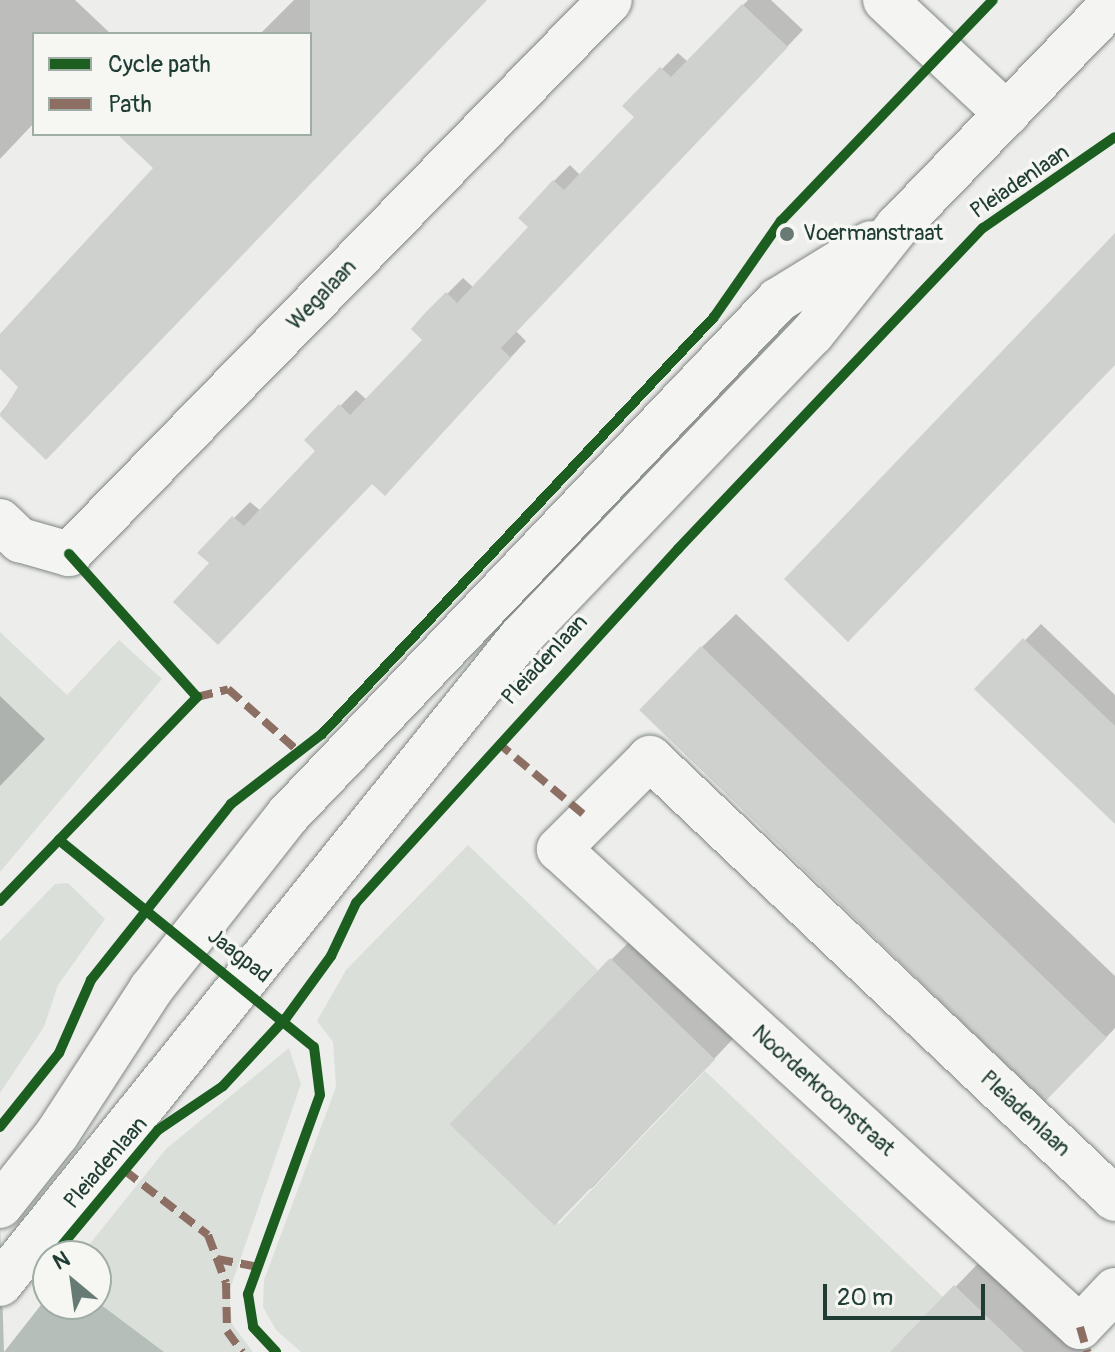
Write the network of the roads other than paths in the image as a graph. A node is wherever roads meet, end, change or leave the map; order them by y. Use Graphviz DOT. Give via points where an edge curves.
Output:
graph roads {
  1 [pos="610,0"];
  2 [pos="885,0"];
  3 [pos="1115,1"];
  4 [pos="1007,114"];
  5 [pos="897,227"];
  6 [pos="10,531"];
  7 [pos="589,819"];
  8 [pos="1115,1199"];
  9 [pos="2,1203"];
  10 [pos="0,1284"];
  11 [pos="1115,1290"];
  1 -- 6 [label="main road, Wegalaan" via="69,554"];
  2 -- 4 [label="main road"];
  3 -- 4 [label="main road, Pleiadenlaan"];
  4 -- 5 [label="main road, Pleiadenlaan"];
  5 -- 9 [label="main road, Pleiadenlaan" via="778,300 288,815 151,989 57,1134"];
  5 -- 10 [label="main road, Pleiadenlaan" via="812,334 521,637"];
  7 -- 8 [label="main road, Pleiadenlaan" via="650,758"];
  7 -- 11 [label="main road, Noorderkroonstraat" via="559,849 1080,1327"];
}
